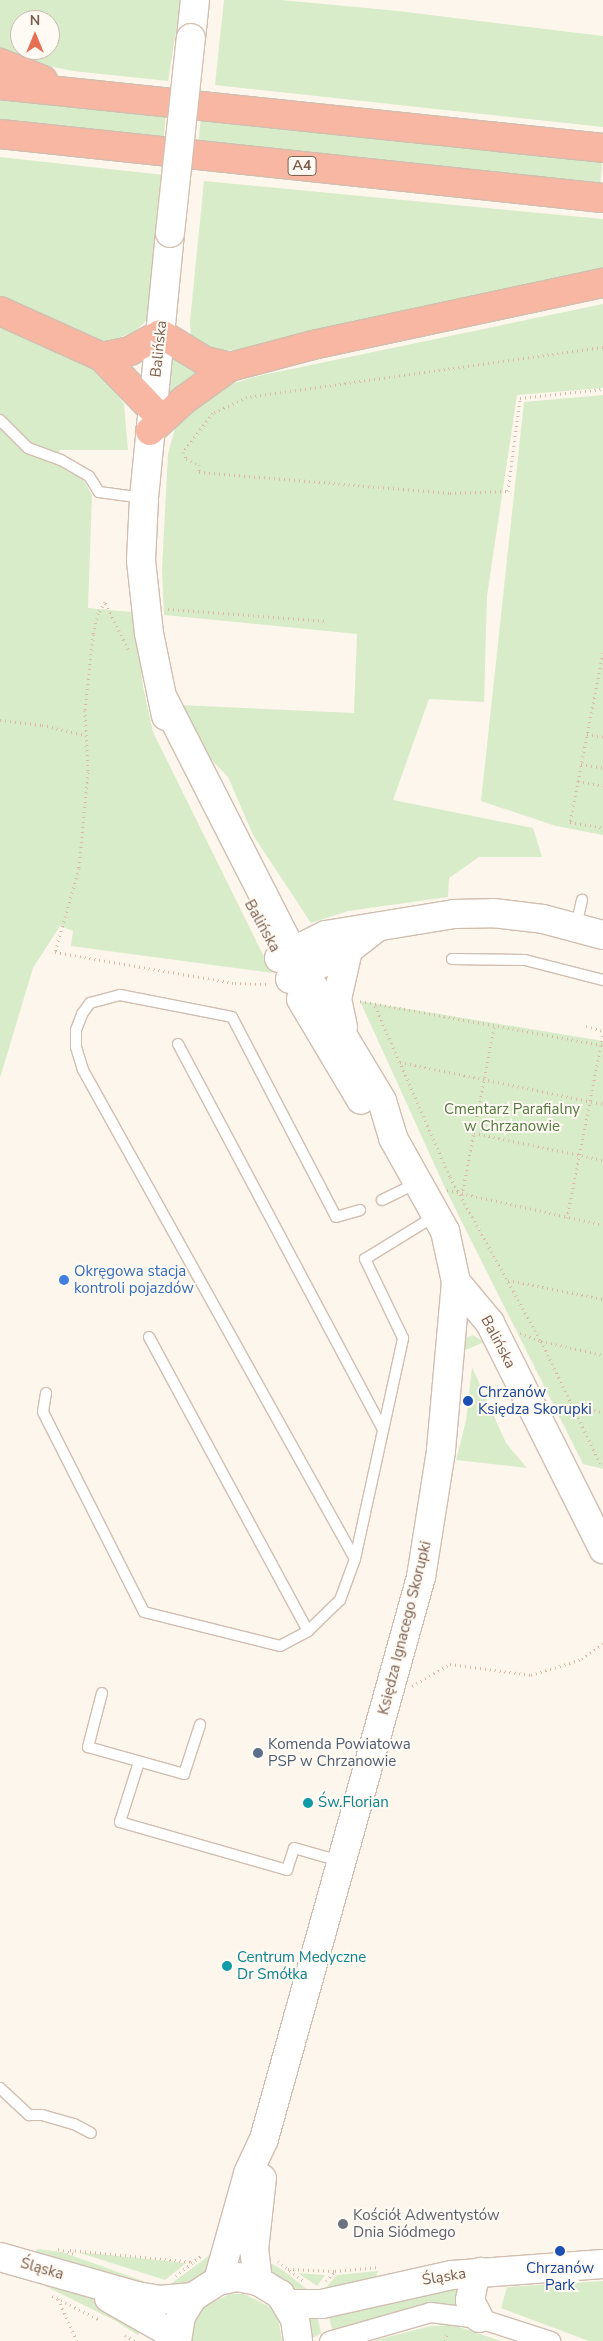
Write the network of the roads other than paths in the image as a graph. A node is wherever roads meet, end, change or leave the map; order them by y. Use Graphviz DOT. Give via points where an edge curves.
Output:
graph roads {
  1 [pos="195,0"];
  2 [pos="0,63"];
  3 [pos="0,85"];
  4 [pos="80,93"];
  5 [pos="0,134"];
  6 [pos="603,148"];
  7 [pos="603,198"];
  8 [pos="603,283"];
  9 [pos="0,311"];
  10 [pos="161,334"];
  11 [pos="102,357"];
  12 [pos="230,367"];
  13 [pos="0,420"];
  14 [pos="151,420"];
  15 [pos="144,498"];
  16 [pos="582,900"];
  17 [pos="377,927"];
  18 [pos="576,927"];
  19 [pos="603,935"];
  20 [pos="348,950"];
  21 [pos="452,959"];
  22 [pos="298,965"];
  23 [pos="603,980"];
  24 [pos="348,1043"];
  25 [pos="178,1044"];
  26 [pos="393,1138"];
  27 [pos="430,1197"];
  28 [pos="382,1200"];
  29 [pos="360,1210"];
  30 [pos="456,1282"];
  31 [pos="505,1334"];
  32 [pos="149,1336"];
  33 [pos="452,1342"];
  34 [pos="46,1393"];
  35 [pos="382,1426"];
  36 [pos="603,1549"];
  37 [pos="355,1560"];
  38 [pos="308,1631"];
  39 [pos="102,1693"];
  40 [pos="200,1724"];
  41 [pos="139,1762"];
  42 [pos="343,1862"];
  43 [pos="0,2088"];
  44 [pos="91,2133"];
  45 [pos="264,2139"];
  46 [pos="0,2257"];
  47 [pos="603,2264"];
  48 [pos="87,2270"];
  49 [pos="480,2272"];
  50 [pos="218,2280"];
  51 [pos="258,2281"];
  52 [pos="193,2297"];
  53 [pos="288,2304"];
  54 [pos="479,2318"];
  55 [pos="175,2341"];
  56 [pos="298,2341"];
  57 [pos="329,2341"];
  58 [pos="550,2341"];
  1 -- 10 [label="main road, Balińska, bridge"];
  2 -- 4 [label="highway"];
  3 -- 4 [label="highway"];
  4 -- 6 [label="highway"];
  5 -- 7 [label="highway, A4"];
  8 -- 12 [label="highway" via="313,345"];
  9 -- 11 [label="highway"];
  10 -- 11 [label="highway" via="130,351"];
  10 -- 12 [label="highway" via="206,361"];
  10 -- 14 [label="main road, Balińska"];
  11 -- 14 [label="highway"];
  12 -- 14 [label="highway"];
  13 -- 15 [label="lane" via="28,448 61,460 89,476 99,492"];
  14 -- 15 [label="main road, Balińska"];
  15 -- 22 [label="main road, Balińska" via="142,560 145,609 163,698"];
  16 -- 18 [label="lane"];
  17 -- 18 [label="main road" via="472,913 543,919"];
  17 -- 20 [label="main road"];
  17 -- 22 [label="main road" via="326,935"];
  18 -- 19 [label="main road"];
  20 -- 22 [label="main road"];
  20 -- 24 [label="main road" via="337,999"];
  21 -- 23 [label="lane" via="525,960"];
  22 -- 24 [label="main road, Balińska"];
  22 -- 26 [label="main road, Balińska" via="365,1106"];
  24 -- 26 [label="main road, Balińska" via="382,1100"];
  25 -- 35 [label="lane"];
  26 -- 27 [label="main road, Balińska"];
  27 -- 28 [label="lane"];
  27 -- 30 [label="main road, Balińska" via="450,1246"];
  27 -- 35 [label="lane" via="365,1259 403,1338"];
  29 -- 37 [label="lane" via="336,1217 232,1017 120,995 90,1003 76,1030 76,1047 83,1070"];
  30 -- 31 [label="main road, Balińska"];
  30 -- 33 [label="main road, Księdza Ignacego Skorupki"];
  31 -- 33 [label="main road" via="469,1326"];
  31 -- 36 [label="main road, Balińska"];
  32 -- 38 [label="lane"];
  33 -- 42 [label="main road, Księdza Ignacego Skorupki" via="441,1451 421,1577"];
  34 -- 38 [label="lane" via="43,1412 144,1612 280,1646"];
  35 -- 37 [label="lane"];
  37 -- 38 [label="lane" via="340,1600"];
  39 -- 41 [label="lane" via="88,1747"];
  40 -- 41 [label="lane" via="184,1774"];
  41 -- 42 [label="lane" via="120,1822 286,1870 294,1848"];
  42 -- 45 [label="main road, Księdza Ignacego Skorupki"];
  43 -- 44 [label="lane" via="29,2115 42,2115 74,2124"];
  45 -- 50 [label="main road, Księdza Ignacego Skorupki" via="248,2174"];
  45 -- 51 [label="main road, Księdza Ignacego Skorupki" via="254,2250"];
  46 -- 48 [label="main road, Śląska"];
  47 -- 49 [label="main road, Śląska"];
  48 -- 52 [label="main road, Śląska" via="159,2300"];
  48 -- 55 [label="main road, Śląska" via="88,2288 165,2330"];
  49 -- 53 [label="main road, Śląska" via="409,2283 322,2304"];
  49 -- 54 [label="main road" via="474,2280 470,2300"];
  50 -- 51 [label="main road" via="237,2277"];
  50 -- 52 [label="main road"];
  51 -- 53 [label="main road"];
  52 -- 55 [label="main road" via="181,2316"];
  53 -- 56 [label="main road" via="295,2319"];
  54 -- 57 [label="street" via="430,2312"];
  54 -- 58 [label="street"];
}
